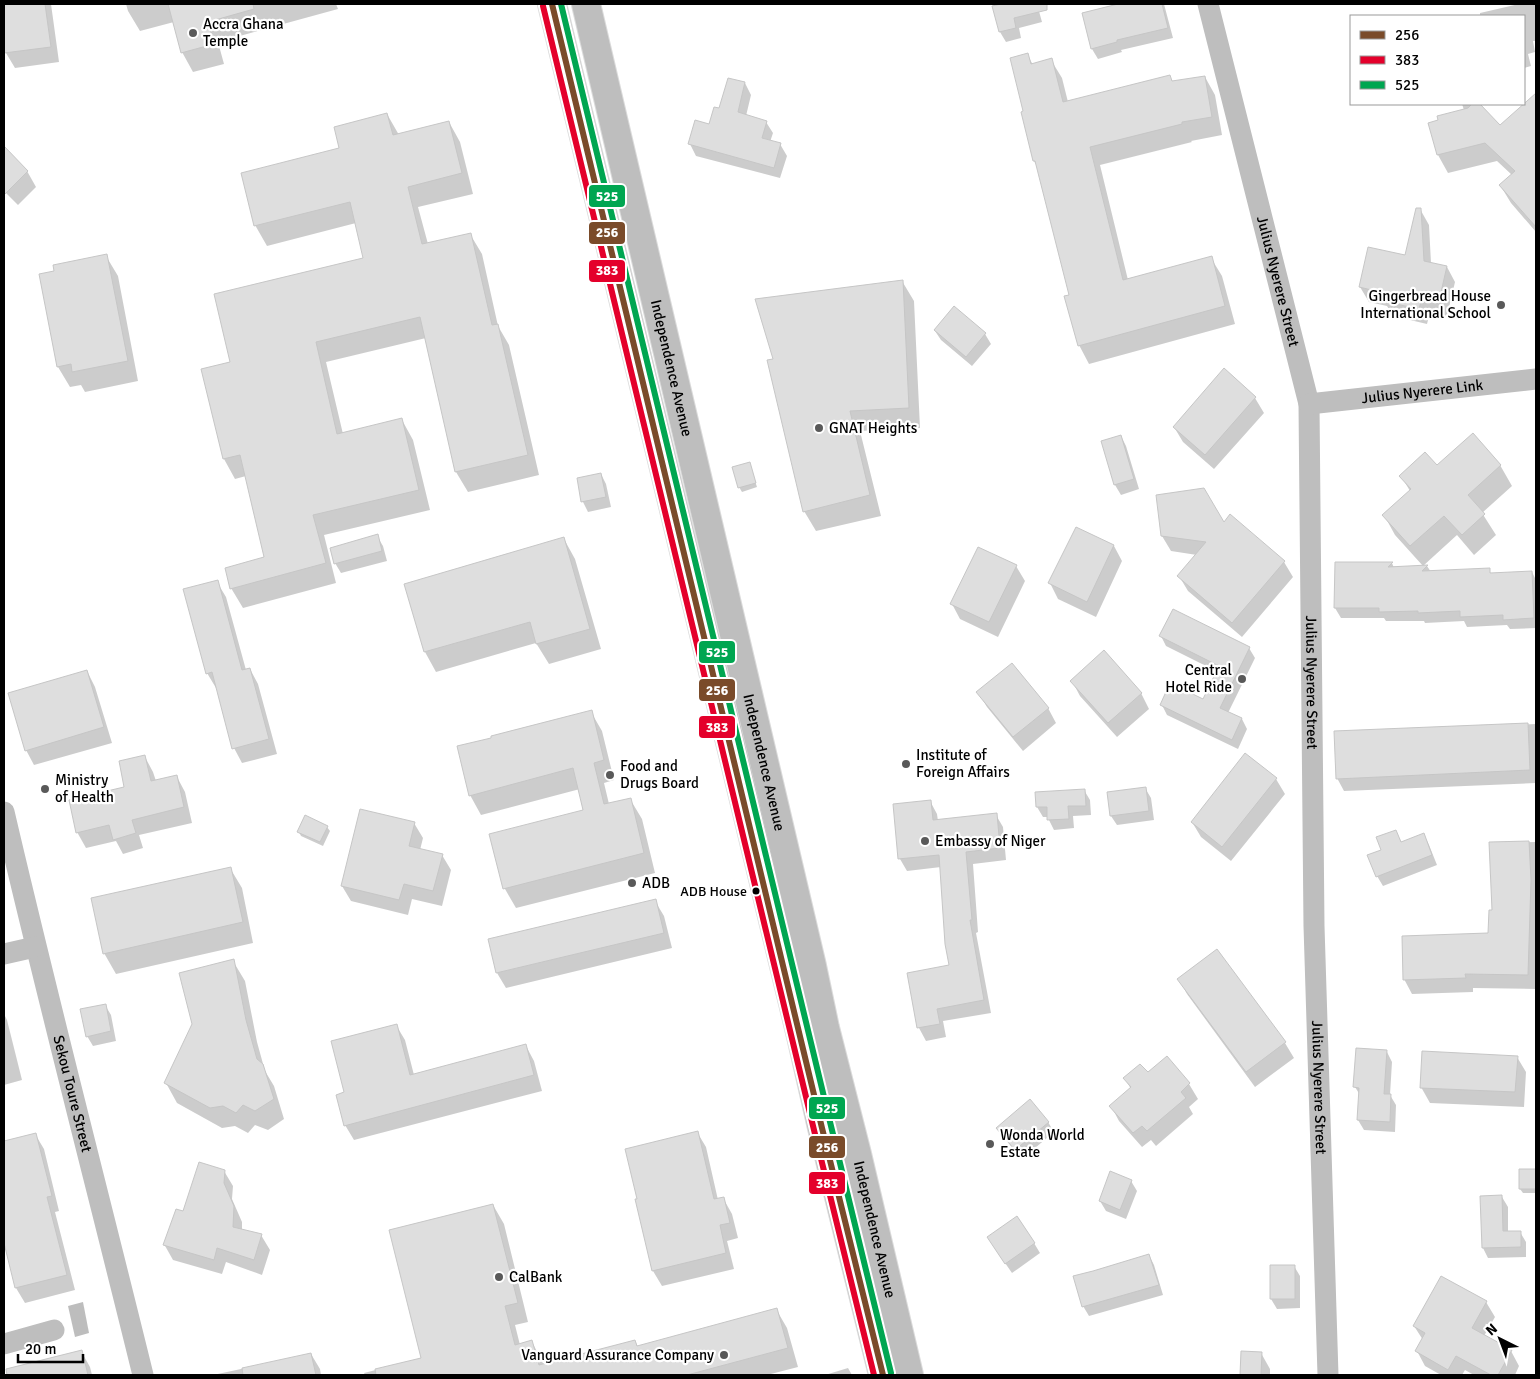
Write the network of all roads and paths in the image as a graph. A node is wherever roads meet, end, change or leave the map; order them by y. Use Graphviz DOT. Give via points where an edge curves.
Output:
graph roads {
  1 [pos="552,4"];
  2 [pos="586,4"];
  3 [pos="1208,4"];
  4 [pos="1536,379"];
  5 [pos="1309,404"];
  6 [pos="4,812"];
  7 [pos="35,947"];
  8 [pos="4,954"];
  9 [pos="54,1330"];
  10 [pos="4,1344"];
  11 [pos="143,1375"];
  12 [pos="883,1375"];
  13 [pos="909,1375"];
  14 [pos="1328,1375"];
  1 -- 12 [label="main road, Independence Avenue"];
  2 -- 13 [label="main road, Independence Avenue"];
  3 -- 5 [label="street, Julius Nyerere Street"];
  4 -- 5 [label="street, Julius Nyerere Link"];
  5 -- 14 [label="street, Julius Nyerere Street" via="1314,926"];
  6 -- 7 [label="street, Sekou Toure Street"];
  7 -- 8 [label="street"];
  7 -- 11 [label="street, Sekou Toure Street"];
  9 -- 10 [label="street"];
}
